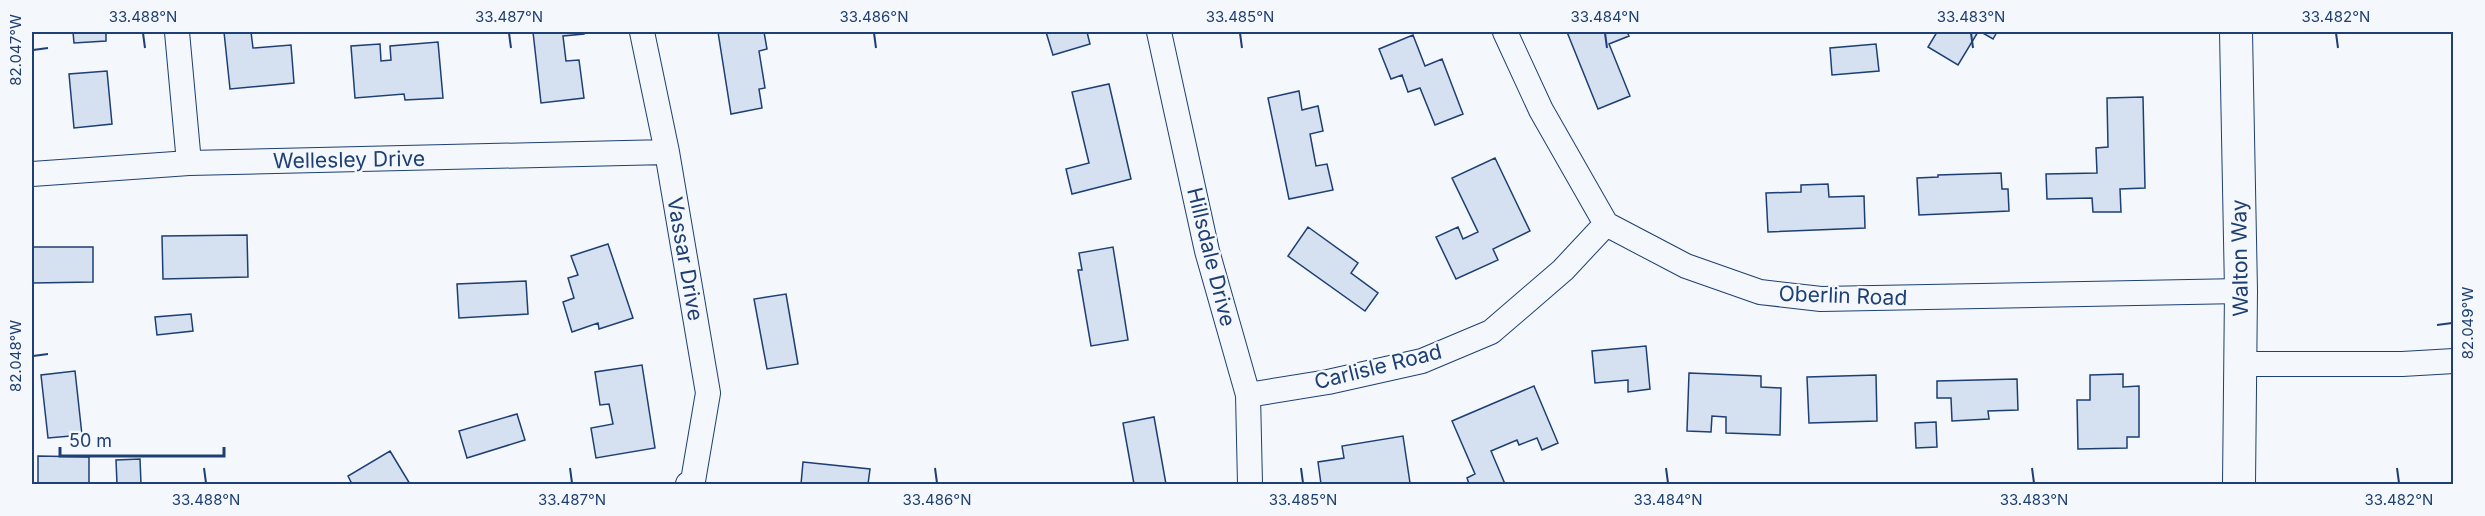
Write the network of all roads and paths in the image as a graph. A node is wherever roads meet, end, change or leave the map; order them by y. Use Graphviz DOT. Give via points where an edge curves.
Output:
graph roads {
  1 [pos="177,32"];
  2 [pos="642,32"];
  3 [pos="1159,32"];
  4 [pos="1505,32"];
  5 [pos="2236,32"];
  6 [pos="667,152"];
  7 [pos="189,163"];
  8 [pos="32,174"];
  9 [pos="1606,224"];
  10 [pos="2241,291"];
  11 [pos="2454,361"];
  12 [pos="2240,364"];
  13 [pos="1248,395"];
  14 [pos="688,484"];
  15 [pos="1251,484"];
  16 [pos="2239,484"];
  1 -- 7 [label="street"];
  2 -- 6 [label="street, Vassar Drive"];
  3 -- 13 [label="street, Hillsdale Drive" via="1207,251"];
  4 -- 9 [label="street" via="1540,110"];
  5 -- 10 [label="main road, Walton Way"];
  6 -- 7 [label="street, Wellesley Drive"];
  6 -- 14 [label="street, Vassar Drive" via="708,393 693,481"];
  7 -- 8 [label="street, Wellesley Drive"];
  9 -- 10 [label="street, Oberlin Road" via="1686,266 1760,292 1821,299"];
  9 -- 13 [label="street, Carlisle Road" via="1563,270 1491,332 1422,361"];
  10 -- 12 [label="main road, Walton Way"];
  11 -- 12 [label="street"];
  12 -- 16 [label="main road, Walton Way"];
  13 -- 15 [label="street, Hillsdale Drive"];
}
